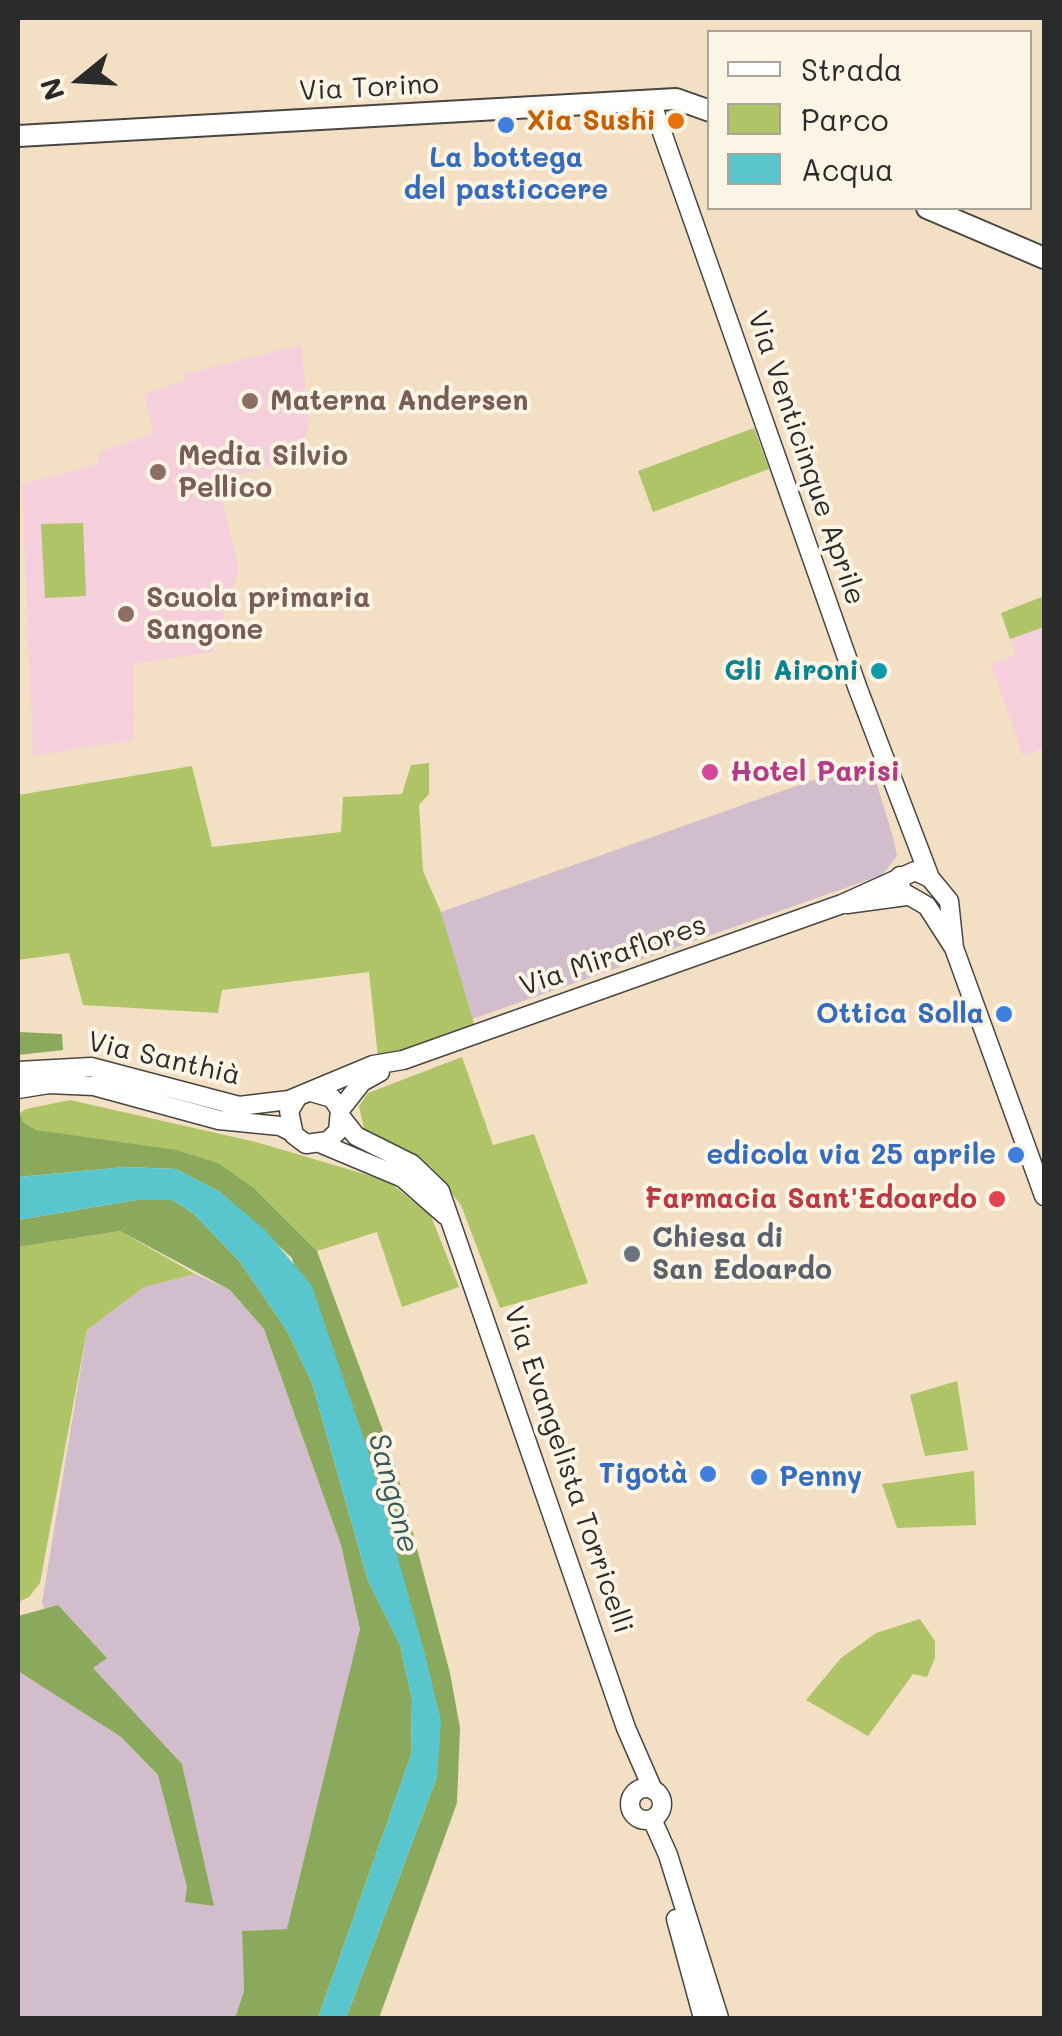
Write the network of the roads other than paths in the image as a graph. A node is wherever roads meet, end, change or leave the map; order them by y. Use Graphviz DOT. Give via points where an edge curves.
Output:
graph roads {
  1 [pos="650,101"];
  2 [pos="707,109"];
  3 [pos="21,133"];
  4 [pos="933,210"];
  5 [pos="1044,258"];
  6 [pos="912,834"];
  7 [pos="901,876"];
  8 [pos="930,878"];
  9 [pos="906,896"];
  10 [pos="842,904"];
  11 [pos="943,912"];
  12 [pos="402,1060"];
  13 [pos="18,1071"];
  14 [pos="18,1088"];
  15 [pos="304,1095"];
  16 [pos="341,1113"];
  17 [pos="292,1132"];
  18 [pos="322,1144"];
  19 [pos="1044,1196"];
  20 [pos="456,1230"];
  21 [pos="626,1728"];
  22 [pos="653,1790"];
  23 [pos="633,1794"];
  24 [pos="647,1819"];
  25 [pos="703,2018"];
  26 [pos="719,2018"];
  1 -- 2 [label="main road, Via Torino" via="676,99"];
  1 -- 3 [label="main road, Via Torino"];
  1 -- 6 [label="street, Via Venticinque Aprile"];
  4 -- 5 [label="main road"];
  6 -- 7 [label="street"];
  6 -- 8 [label="street, Via Venticinque Aprile"];
  7 -- 8 [label="street" via="918,871"];
  7 -- 9 [label="street"];
  7 -- 10 [label="street, Via Miraflores"];
  8 -- 11 [label="street, Via Venticinque Aprile"];
  9 -- 10 [label="street, Via Miraflores"];
  9 -- 11 [label="street"];
  10 -- 12 [label="street, Via Miraflores"];
  11 -- 19 [label="street"];
  12 -- 15 [label="street, Via Miraflores"];
  12 -- 16 [label="street, Via Miraflores" via="362,1082"];
  13 -- 15 [label="street, Via Santhià" via="91,1067 239,1106"];
  14 -- 17 [label="street, Via Santhià" via="94,1086"];
  15 -- 16 [label="street" via="332,1098"];
  15 -- 17 [label="street" via="289,1111"];
  16 -- 18 [label="street" via="338,1131"];
  16 -- 20 [label="street, Via Evangelista Torricelli" via="356,1136 412,1164 440,1191"];
  17 -- 18 [label="street" via="306,1144"];
  18 -- 20 [label="street, Via Evangelista Torricelli" via="403,1178"];
  20 -- 21 [label="street, Via Evangelista Torricelli"];
  21 -- 22 [label="street, Via Evangelista Torricelli"];
  21 -- 23 [label="street, Via Evangelista Torricelli"];
  22 -- 23 [label="street"];
  22 -- 24 [label="street" via="662,1803"];
  23 -- 24 [label="street, Via Evangelista Torricelli" via="630,1809"];
  24 -- 25 [label="street"];
  24 -- 26 [label="street" via="668,1854"];
}
